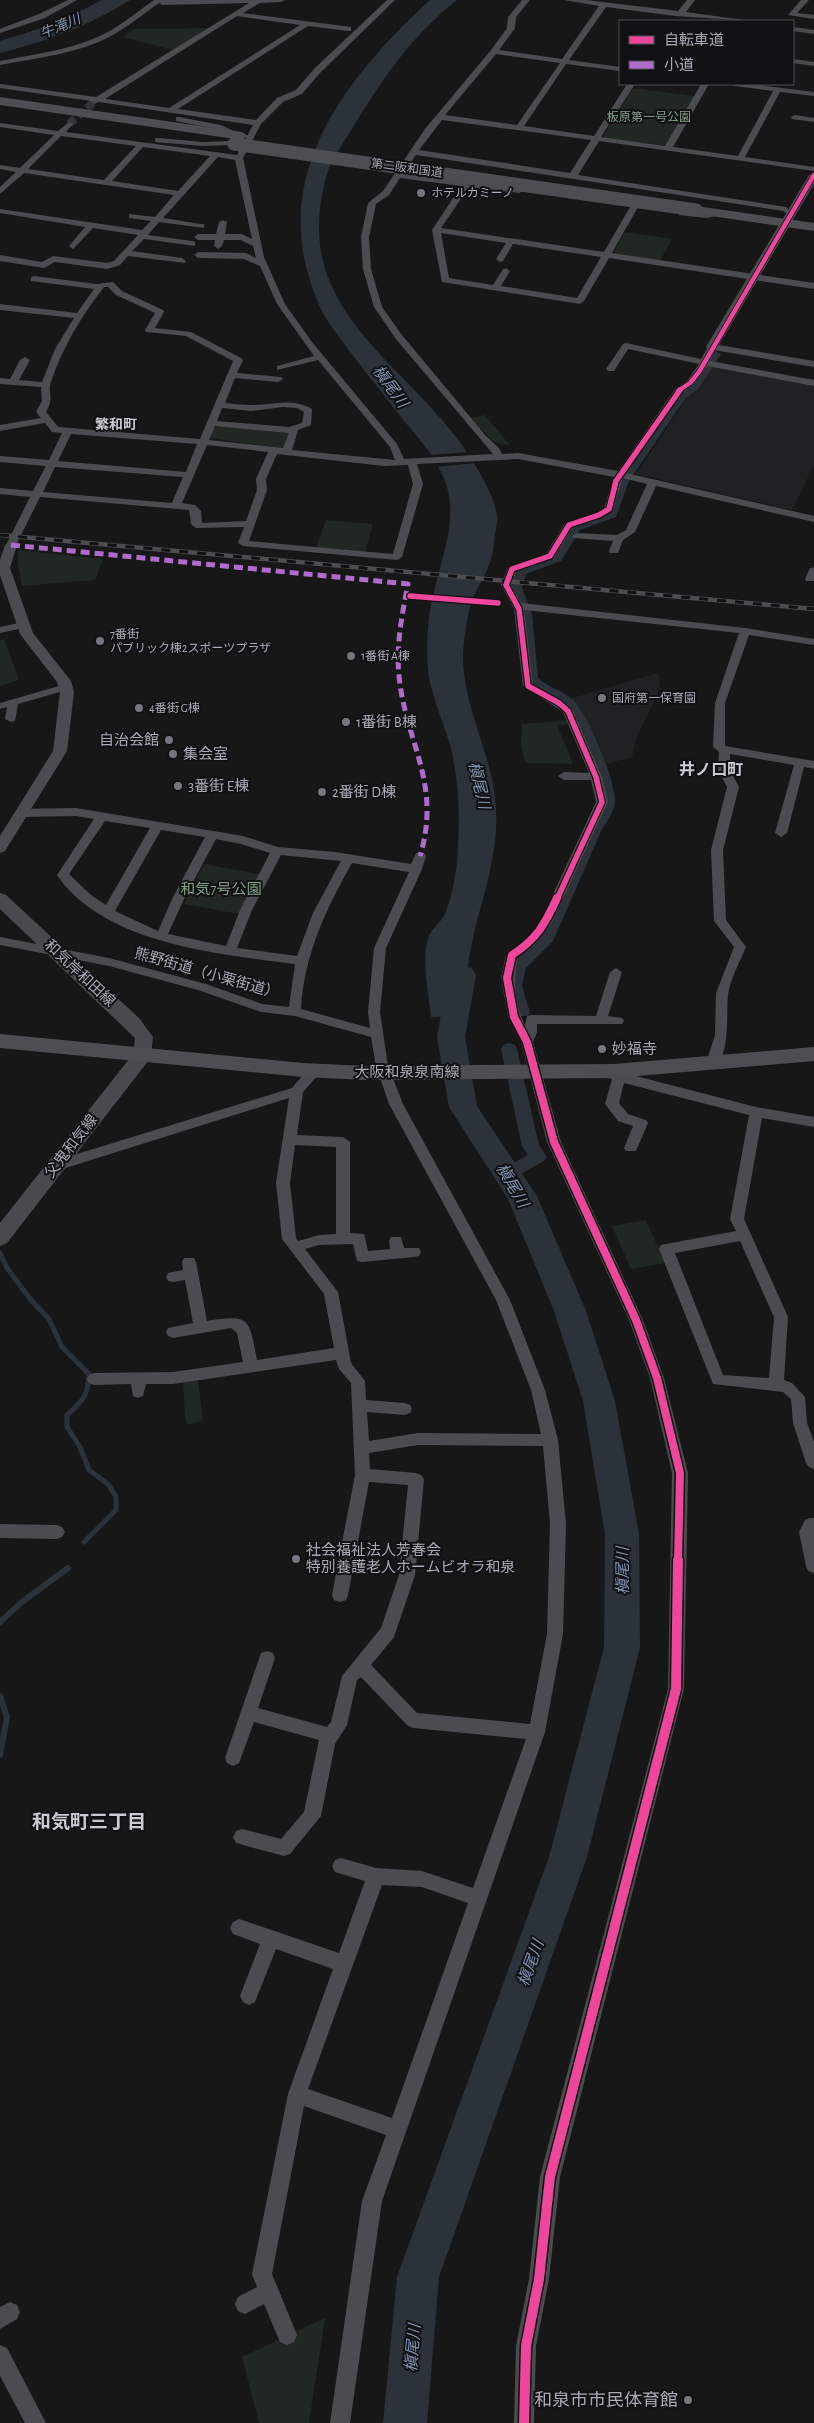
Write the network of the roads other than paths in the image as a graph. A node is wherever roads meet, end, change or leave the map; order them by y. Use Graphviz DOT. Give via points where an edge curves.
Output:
graph roads {
  1 [pos="73,0"];
  2 [pos="258,0"];
  3 [pos="281,0"];
  4 [pos="391,0"];
  5 [pos="526,0"];
  6 [pos="568,0"];
  7 [pos="689,0"];
  8 [pos="805,0"];
  9 [pos="161,2"];
  10 [pos="616,3"];
  11 [pos="604,5"];
  12 [pos="679,13"];
  13 [pos="235,14"];
  14 [pos="814,17"];
  15 [pos="372,18"];
  16 [pos="671,20"];
  17 [pos="738,20"];
  18 [pos="306,24"];
  19 [pos="348,29"];
  20 [pos="794,29"];
  21 [pos="0,32"];
  22 [pos="814,32"];
  23 [pos="494,52"];
  24 [pos="565,61"];
  25 [pos="794,61"];
  26 [pos="0,64"];
  27 [pos="814,64"];
  28 [pos="619,69"];
  29 [pos="317,71"];
  30 [pos="630,85"];
  31 [pos="704,85"];
  32 [pos="742,85"];
  33 [pos="0,86"];
  34 [pos="778,90"];
  35 [pos="0,94"];
  36 [pos="814,94"];
  37 [pos="0,101"];
  38 [pos="95,101"];
  39 [pos="0,109"];
  40 [pos="171,110"];
  41 [pos="440,117"];
  42 [pos="795,117"];
  43 [pos="0,118"];
  44 [pos="814,120"];
  45 [pos="258,123"];
  46 [pos="69,124"];
  47 [pos="0,125"];
  48 [pos="519,128"];
  49 [pos="61,132"];
  50 [pos="236,139"];
  51 [pos="596,139"];
  52 [pos="140,146"];
  53 [pos="668,148"];
  54 [pos="415,152"];
  55 [pos="215,156"];
  56 [pos="239,158"];
  57 [pos="740,158"];
  58 [pos="0,167"];
  59 [pos="814,169"];
  60 [pos="23,170"];
  61 [pos="399,175"];
  62 [pos="814,175"];
  63 [pos="572,177"];
  64 [pos="106,183"];
  65 [pos="466,185"];
  66 [pos="0,192"];
  67 [pos="181,194"];
  68 [pos="699,206"];
  69 [pos="634,207"];
  70 [pos="0,211"];
  71 [pos="723,214"];
  72 [pos="132,216"];
  73 [pos="814,218"];
  74 [pos="157,219"];
  75 [pos="787,219"];
  76 [pos="223,222"];
  77 [pos="91,225"];
  78 [pos="201,226"];
  79 [pos="814,227"];
  80 [pos="436,230"];
  81 [pos="143,234"];
  82 [pos="198,237"];
  83 [pos="220,237"];
  84 [pos="511,240"];
  85 [pos="192,244"];
  86 [pos="256,244"];
  87 [pos="73,246"];
  88 [pos="126,253"];
  89 [pos="198,255"];
  90 [pos="216,255"];
  91 [pos="607,255"];
  92 [pos="0,258"];
  93 [pos="500,259"];
  94 [pos="182,261"];
  95 [pos="262,264"];
  96 [pos="506,272"];
  97 [pos="754,277"];
  98 [pos="34,279"];
  99 [pos="814,286"];
  100 [pos="100,287"];
  101 [pos="495,288"];
  102 [pos="0,307"];
  103 [pos="80,316"];
  104 [pos="712,347"];
  105 [pos="319,356"];
  106 [pos="25,360"];
  107 [pos="605,360"];
  108 [pos="708,363"];
  109 [pos="814,364"];
  110 [pos="280,368"];
  111 [pos="231,375"];
  112 [pos="278,379"];
  113 [pos="809,380"];
  114 [pos="0,381"];
  115 [pos="13,383"];
  116 [pos="45,385"];
  117 [pos="219,405"];
  118 [pos="47,420"];
  119 [pos="210,423"];
  120 [pos="0,428"];
  121 [pos="293,429"];
  122 [pos="68,431"];
  123 [pos="202,442"];
  124 [pos="273,452"];
  125 [pos="286,453"];
  126 [pos="496,456"];
  127 [pos="0,459"];
  128 [pos="50,463"];
  129 [pos="401,463"];
  130 [pos="412,463"];
  131 [pos="190,475"];
  132 [pos="621,475"];
  133 [pos="653,482"];
  134 [pos="0,491"];
  135 [pos="35,494"];
  136 [pos="176,506"];
  137 [pos="814,519"];
  138 [pos="248,524"];
  139 [pos="577,536"];
  140 [pos="619,538"];
  141 [pos="6,550"];
  142 [pos="614,551"];
  143 [pos="522,607"];
  144 [pos="24,625"];
  145 [pos="0,630"];
  146 [pos="746,631"];
  147 [pos="814,642"];
  148 [pos="66,687"];
  149 [pos="13,702"];
  150 [pos="0,706"];
  151 [pos="11,719"];
  152 [pos="725,751"];
  153 [pos="800,762"];
  154 [pos="814,766"];
  155 [pos="564,776"];
  156 [pos="596,777"];
  157 [pos="778,790"];
  158 [pos="792,792"];
  159 [pos="21,813"];
  160 [pos="102,816"];
  161 [pos="768,822"];
  162 [pos="157,826"];
  163 [pos="782,829"];
  164 [pos="212,836"];
  165 [pos="0,848"];
  166 [pos="277,851"];
  167 [pos="420,856"];
  168 [pos="348,859"];
  169 [pos="416,869"];
  170 [pos="0,899"];
  171 [pos="107,914"];
  172 [pos="161,936"];
  173 [pos="0,941"];
  174 [pos="230,950"];
  175 [pos="56,951"];
  176 [pos="302,961"];
  177 [pos="616,972"];
  178 [pos="295,1012"];
  179 [pos="602,1020"];
  180 [pos="618,1021"];
  181 [pos="377,1034"];
  182 [pos="0,1041"];
  183 [pos="527,1042"];
  184 [pos="814,1054"];
  185 [pos="142,1055"];
  186 [pos="712,1063"];
  187 [pos="314,1071"];
  188 [pos="597,1071"];
  189 [pos="530,1072"];
  190 [pos="389,1073"];
  191 [pos="619,1078"];
  192 [pos="297,1091"];
  193 [pos="756,1112"];
  194 [pos="814,1122"];
  195 [pos="291,1140"];
  196 [pos="631,1148"];
  197 [pos="56,1166"];
  198 [pos="744,1235"];
  199 [pos="0,1238"];
  200 [pos="343,1238"];
  201 [pos="295,1247"];
  202 [pos="414,1252"];
  203 [pos="173,1277"];
  204 [pos="201,1328"];
  205 [pos="173,1332"];
  206 [pos="342,1353"];
  207 [pos="251,1367"];
  208 [pos="94,1380"];
  209 [pos="776,1386"];
  210 [pos="360,1405"];
  211 [pos="406,1409"];
  212 [pos="550,1440"];
  213 [pos="363,1448"];
  214 [pos="813,1460"];
  215 [pos="363,1475"];
  216 [pos="814,1525"];
  217 [pos="0,1531"];
  218 [pos="57,1532"];
  219 [pos="814,1566"];
  220 [pos="340,1595"];
  221 [pos="267,1658"];
  222 [pos="361,1666"];
  223 [pos="248,1713"];
  224 [pos="537,1732"];
  225 [pos="331,1736"];
  226 [pos="233,1758"];
  227 [pos="242,1838"];
  228 [pos="341,1866"];
  229 [pos="376,1876"];
  230 [pos="479,1898"];
  231 [pos="239,1928"];
  232 [pos="271,1938"];
  233 [pos="345,1964"];
  234 [pos="249,1996"];
  235 [pos="297,2094"];
  236 [pos="396,2129"];
  237 [pos="269,2291"];
  238 [pos="245,2304"];
  239 [pos="286,2335"];
  240 [pos="0,2354"];
  241 [pos="36,2423"];
  242 [pos="340,2423"];
  243 [pos="524,2423"];
  1 -- 21 [label="street"];
  2 -- 3 [label="street"];
  2 -- 9 [label="street"];
  2 -- 13 [label="street"];
  4 -- 15 [label="street"];
  5 -- 23 [label="street" via="512,17 511,28"];
  6 -- 11 [label="street"];
  7 -- 12 [label="street"];
  8 -- 14 [label="street" via="792,15"];
  9 -- 26 [label="street" via="150,6 131,29 107,42 62,57"];
  10 -- 11 [label="street"];
  10 -- 12 [label="street"];
  11 -- 24 [label="street"];
  12 -- 16 [label="street"];
  12 -- 17 [label="street"];
  13 -- 18 [label="street"];
  13 -- 38 [label="street"];
  15 -- 19 [label="street" via="359,20"];
  15 -- 29 [label="street"];
  18 -- 19 [label="street"];
  18 -- 40 [label="street"];
  19 -- 29 [label="street" via="317,61"];
  20 -- 22 [label="street"];
  23 -- 24 [label="street"];
  23 -- 41 [label="street"];
  24 -- 28 [label="street"];
  24 -- 48 [label="street"];
  25 -- 27 [label="street"];
  29 -- 45 [label="street" via="299,92 280,100"];
  30 -- 51 [label="street"];
  31 -- 53 [label="street"];
  32 -- 34 [label="street"];
  33 -- 38 [label="street"];
  34 -- 36 [label="street"];
  34 -- 57 [label="street"];
  35 -- 38 [label="street"];
  37 -- 50 [label="highway, 第二阪和国道"];
  38 -- 40 [label="street"];
  38 -- 50 [label="street" via="218,127"];
  39 -- 50 [label="highway, 第二阪和国道"];
  40 -- 45 [label="street"];
  41 -- 48 [label="street"];
  41 -- 54 [label="street"];
  42 -- 44 [label="street"];
  43 -- 49 [label="street"];
  45 -- 56 [label="street"];
  46 -- 49 [label="street"];
  47 -- 49 [label="street"];
  48 -- 51 [label="street"];
  49 -- 50 [label="street" via="202,144"];
  49 -- 52 [label="street"];
  49 -- 60 [label="street"];
  50 -- 68 [label="highway, 第二阪和国道, bridge"];
  51 -- 53 [label="street"];
  51 -- 63 [label="street"];
  52 -- 55 [label="street"];
  52 -- 64 [label="street"];
  53 -- 57 [label="street"];
  54 -- 61 [label="street"];
  54 -- 63 [label="street"];
  55 -- 56 [label="street"];
  55 -- 67 [label="street"];
  56 -- 86 [label="street"];
  57 -- 59 [label="street"];
  58 -- 60 [label="street"];
  60 -- 64 [label="street"];
  60 -- 66 [label="street"];
  61 -- 65 [label="street"];
  61 -- 126 [label="street" via="386,193 372,203 365,237 372,292 378,307 399,337 496,450"];
  62 -- 75 [label="street"];
  63 -- 75 [label="street" via="786,208"];
  64 -- 67 [label="street"];
  65 -- 69 [label="street"];
  65 -- 80 [label="street"];
  67 -- 74 [label="street"];
  68 -- 71 [label="highway, 第二阪和国道"];
  68 -- 75 [label="highway, 第二阪和国道"];
  69 -- 71 [label="street" via="706,216"];
  69 -- 91 [label="street"];
  70 -- 77 [label="street"];
  71 -- 75 [label="highway, 第二阪和国道"];
  72 -- 74 [label="street"];
  73 -- 75 [label="highway, 第二阪和国道"];
  74 -- 78 [label="street"];
  74 -- 81 [label="street"];
  75 -- 79 [label="highway, 第二阪和国道"];
  75 -- 97 [label="street"];
  76 -- 83 [label="street"];
  77 -- 81 [label="street"];
  77 -- 87 [label="street"];
  80 -- 84 [label="street"];
  80 -- 101 [label="street" via="445,280"];
  81 -- 85 [label="street"];
  81 -- 88 [label="street"];
  82 -- 83 [label="street"];
  83 -- 86 [label="street" via="242,238"];
  83 -- 90 [label="street"];
  84 -- 91 [label="street" via="564,252"];
  84 -- 93 [label="street"];
  86 -- 95 [label="street"];
  88 -- 92 [label="street" via="117,263 107,266 53,259 44,265"];
  88 -- 94 [label="street"];
  89 -- 90 [label="street"];
  90 -- 95 [label="street" via="246,256"];
  91 -- 97 [label="street"];
  91 -- 101 [label="street" via="580,301"];
  95 -- 105 [label="street" via="281,304"];
  96 -- 101 [label="street"];
  97 -- 99 [label="street"];
  97 -- 104 [label="street"];
  98 -- 100 [label="street"];
  100 -- 103 [label="street"];
  100 -- 111 [label="street" via="110,284 119,292 160,312 149,330 188,334 238,360"];
  102 -- 103 [label="street"];
  103 -- 116 [label="street" via="60,349"];
  104 -- 108 [label="street"];
  104 -- 109 [label="street"];
  105 -- 110 [label="street"];
  105 -- 129 [label="street" via="394,446"];
  106 -- 115 [label="street"];
  107 -- 108 [label="street" via="613,366 626,346 648,354"];
  108 -- 113 [label="street"];
  108 -- 132 [label="street" via="688,386 678,391"];
  111 -- 112 [label="street" via="267,381"];
  111 -- 117 [label="street"];
  114 -- 115 [label="street"];
  115 -- 116 [label="street"];
  116 -- 118 [label="street" via="47,401 41,412"];
  117 -- 119 [label="street"];
  117 -- 121 [label="street" via="251,408 300,405 309,411 306,426"];
  118 -- 120 [label="street"];
  118 -- 122 [label="street" via="53,429"];
  119 -- 121 [label="street"];
  119 -- 123 [label="street"];
  121 -- 125 [label="street"];
  122 -- 123 [label="street"];
  122 -- 128 [label="street"];
  123 -- 124 [label="street"];
  123 -- 131 [label="street"];
  124 -- 125 [label="street"];
  124 -- 138 [label="street"];
  125 -- 129 [label="street"];
  126 -- 130 [label="street"];
  126 -- 132 [label="street" via="530,457"];
  127 -- 128 [label="street"];
  128 -- 131 [label="street"];
  128 -- 135 [label="street"];
  129 -- 130 [label="street"];
  130 -- 138 [label="street" via="418,484 397,557 243,543"];
  131 -- 136 [label="street"];
  132 -- 133 [label="street"];
  132 -- 143 [label="street" via="616,481 608,509 569,526 550,556 512,568 506,585"];
  133 -- 137 [label="street"];
  133 -- 140 [label="street" via="630,532"];
  134 -- 135 [label="street"];
  135 -- 136 [label="street"];
  135 -- 141 [label="street"];
  136 -- 138 [label="street" via="192,507 196,511 196,524 200,526"];
  139 -- 140 [label="street"];
  140 -- 142 [label="street"];
  141 -- 144 [label="street" via="4,568"];
  143 -- 146 [label="street"];
  143 -- 156 [label="street" via="528,686 568,711"];
  144 -- 145 [label="street"];
  144 -- 148 [label="street" via="32,642"];
  146 -- 147 [label="street"];
  146 -- 152 [label="street" via="720,702 719,746"];
  148 -- 149 [label="street"];
  148 -- 159 [label="street" via="60,751"];
  149 -- 150 [label="street"];
  149 -- 151 [label="street"];
  152 -- 153 [label="street"];
  152 -- 186 [label="street" via="724,770 733,787 717,850 720,921 740,947 722,993 721,1035"];
  153 -- 154 [label="street"];
  153 -- 158 [label="street"];
  155 -- 156 [label="street"];
  156 -- 183 [label="street" via="602,802 594,820 545,924 530,943 512,955 506,978 514,1016"];
  157 -- 158 [label="street"];
  158 -- 163 [label="street"];
  159 -- 160 [label="street" via="76,812"];
  159 -- 165 [label="street"];
  160 -- 162 [label="street"];
  160 -- 171 [label="street" via="63,875 78,894"];
  161 -- 163 [label="street"];
  162 -- 164 [label="street"];
  162 -- 171 [label="street"];
  164 -- 166 [label="street" via="243,840"];
  164 -- 172 [label="street"];
  166 -- 168 [label="street"];
  166 -- 174 [label="street" via="246,910"];
  167 -- 169 [label="street"];
  168 -- 169 [label="street"];
  168 -- 176 [label="street" via="317,914"];
  169 -- 181 [label="street" via="380,948 374,1012"];
  170 -- 175 [label="main road, 和気岸和田線"];
  171 -- 172 [label="street" via="133,928"];
  172 -- 174 [label="street"];
  173 -- 175 [label="street, 熊野街道（小栗街道）"];
  174 -- 176 [label="street"];
  175 -- 178 [label="street, 熊野街道（小栗街道）" via="202,987 261,1008"];
  175 -- 185 [label="main road, 和気岸和田線" via="132,1023 144,1038"];
  176 -- 178 [label="street" via="295,986"];
  177 -- 179 [label="street"];
  178 -- 181 [label="street, 熊野街道（小栗街道）"];
  179 -- 180 [label="street"];
  179 -- 183 [label="street" via="531,1019"];
  181 -- 190 [label="street"];
  182 -- 185 [label="main road, 大阪和泉泉南線"];
  183 -- 189 [label="street"];
  184 -- 186 [label="main road, 大阪和泉泉南線"];
  185 -- 187 [label="main road, 大阪和泉泉南線"];
  185 -- 197 [label="main road, 父鬼和気線"];
  186 -- 188 [label="main road, 大阪和泉泉南線"];
  187 -- 190 [label="main road, 大阪和泉泉南線"];
  187 -- 192 [label="street"];
  188 -- 189 [label="main road, 大阪和泉泉南線"];
  188 -- 191 [label="street"];
  189 -- 190 [label="main road, 大阪和泉泉南線"];
  189 -- 243 [label="street" via="554,1142 636,1320 657,1378 680,1473 676,1689 550,2177 539,2279 526,2346"];
  190 -- 212 [label="street" via="396,1104 503,1300 538,1390"];
  191 -- 193 [label="street"];
  191 -- 196 [label="street" via="612,1104 623,1118 641,1123"];
  192 -- 195 [label="street"];
  192 -- 197 [label="street"];
  193 -- 194 [label="street"];
  193 -- 198 [label="street" via="737,1219"];
  195 -- 200 [label="street" via="343,1142"];
  195 -- 201 [label="street" via="283,1184 289,1239"];
  197 -- 199 [label="main road, 父鬼和気線"];
  198 -- 209 [label="street" via="780,1317"];
  198 -- 209 [label="street" via="666,1249 718,1380"];
  200 -- 201 [label="street"];
  200 -- 202 [label="street" via="360,1238 362,1257 397,1247"];
  201 -- 206 [label="street" via="330,1292"];
  203 -- 204 [label="street" via="190,1268"];
  204 -- 205 [label="street"];
  204 -- 207 [label="street" via="234,1322 241,1326"];
  206 -- 207 [label="street"];
  206 -- 210 [label="street" via="344,1365 358,1381"];
  207 -- 208 [label="street" via="138,1385"];
  209 -- 214 [label="street" via="787,1387 798,1397 800,1423"];
  210 -- 211 [label="street"];
  210 -- 213 [label="street"];
  212 -- 213 [label="street" via="418,1439"];
  212 -- 224 [label="street" via="558,1524 555,1634"];
  213 -- 215 [label="street"];
  215 -- 220 [label="street"];
  215 -- 222 [label="street" via="416,1478 407,1575 388,1632"];
  216 -- 219 [label="street" via="810,1525 807,1532"];
  217 -- 218 [label="street"];
  221 -- 223 [label="street"];
  222 -- 224 [label="street" via="413,1720"];
  222 -- 225 [label="street" via="350,1676 339,1725"];
  223 -- 225 [label="street"];
  223 -- 226 [label="street"];
  224 -- 230 [label="street"];
  225 -- 227 [label="street" via="327,1741 312,1816 284,1848"];
  228 -- 229 [label="street"];
  229 -- 230 [label="street" via="422,1879"];
  229 -- 233 [label="street"];
  230 -- 236 [label="street"];
  231 -- 232 [label="street"];
  232 -- 233 [label="street"];
  232 -- 234 [label="street"];
  233 -- 235 [label="street"];
  235 -- 236 [label="street"];
  235 -- 237 [label="street" via="262,2274"];
  236 -- 242 [label="street" via="372,2201"];
  237 -- 238 [label="street"];
  237 -- 239 [label="street"];
  240 -- 241 [label="street"];
}
